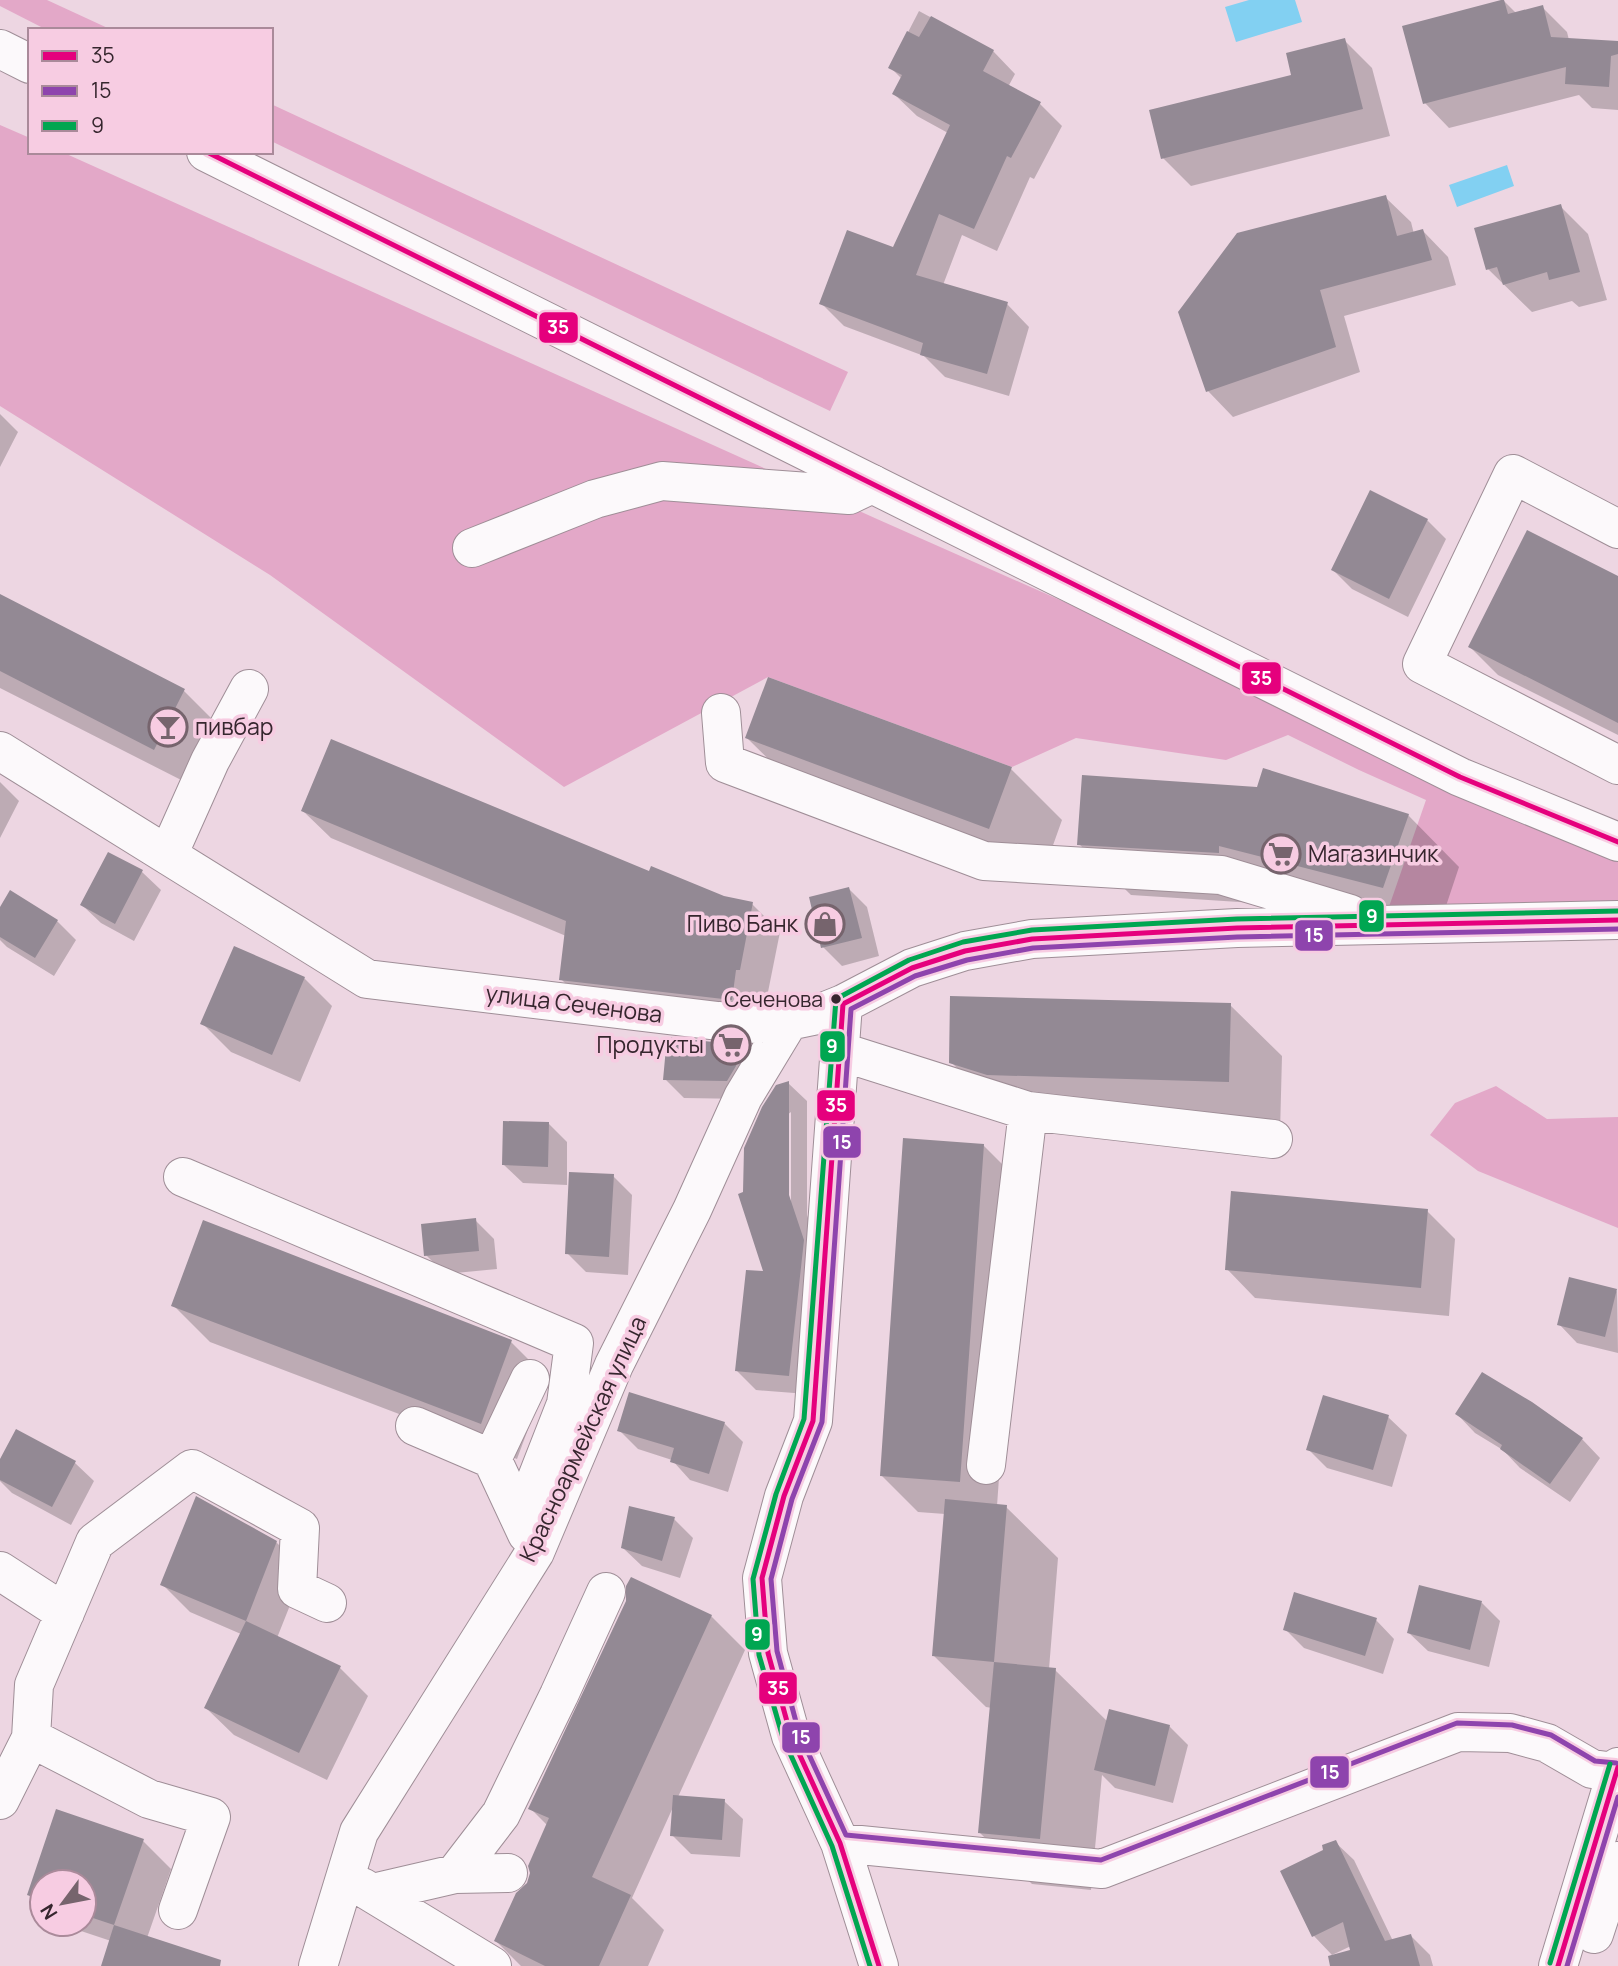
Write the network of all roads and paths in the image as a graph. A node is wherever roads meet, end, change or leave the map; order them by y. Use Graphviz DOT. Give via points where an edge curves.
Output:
graph roads {
  1 [pos="0,49"];
  2 [pos="28,63"];
  3 [pos="210,154"];
  4 [pos="872,484"];
  5 [pos="1618,529"];
  6 [pos="472,548"];
  7 [pos="249,689"];
  8 [pos="722,713"];
  9 [pos="0,751"];
  10 [pos="1618,765"];
  11 [pos="1618,842"];
  12 [pos="168,855"];
  13 [pos="1618,920"];
  14 [pos="1382,924"];
  15 [pos="843,1004"];
  16 [pos="789,1021"];
  17 [pos="839,1051"];
  18 [pos="1028,1111"];
  19 [pos="1273,1139"];
  20 [pos="183,1177"];
  21 [pos="530,1380"];
  22 [pos="415,1426"];
  23 [pos="492,1459"];
  24 [pos="986,1465"];
  25 [pos="528,1536"];
  26 [pos="0,1571"];
  27 [pos="606,1592"];
  28 [pos="327,1603"];
  29 [pos="65,1613"];
  30 [pos="31,1738"];
  31 [pos="1617,1770"];
  32 [pos="0,1800"];
  33 [pos="840,1843"];
  34 [pos="1618,1861"];
  35 [pos="508,1873"];
  36 [pos="456,1874"];
  37 [pos="359,1885"];
  38 [pos="178,1910"];
  39 [pos="318,1966"];
  40 [pos="492,1966"];
  41 [pos="879,1966"];
  42 [pos="1558,1966"];
  43 [pos="1584,1966"];
  1 -- 2 [label="street"];
  3 -- 4 [label="street"];
  4 -- 6 [label="street" via="849,495 662,481 595,499"];
  4 -- 11 [label="street" via="1460,778"];
  5 -- 10 [label="street" via="1513,474 1422,664"];
  7 -- 12 [label="street"];
  8 -- 14 [label="street" via="724,764 984,860 1221,876"];
  9 -- 12 [label="street, улица Сеченова"];
  12 -- 16 [label="street, улица Сеченова" via="367,979 718,1021"];
  13 -- 14 [label="street, улица Сеченова"];
  14 -- 15 [label="street, улица Сеченова" via="1032,939 965,951 912,968"];
  15 -- 16 [label="street, улица Сеченова"];
  15 -- 17 [label="street"];
  16 -- 25 [label="street, Красноармейская улица" via="743,1097 692,1210"];
  17 -- 18 [label="street"];
  17 -- 33 [label="street" via="813,1421 784,1496 762,1578 768,1653 791,1736"];
  18 -- 19 [label="street"];
  18 -- 24 [label="street"];
  20 -- 25 [label="street" via="574,1343 565,1404"];
  21 -- 23 [label="street"];
  22 -- 23 [label="street"];
  23 -- 25 [label="street"];
  25 -- 37 [label="street, Красноармейская улица" via="359,1832"];
  26 -- 29 [label="street"];
  27 -- 36 [label="street" via="501,1814"];
  28 -- 29 [label="street" via="297,1589 300,1528 192,1469 95,1542"];
  29 -- 30 [label="street" via="34,1685"];
  30 -- 32 [label="street"];
  30 -- 38 [label="street" via="149,1799 211,1817"];
  31 -- 33 [label="street" via="1592,1769 1548,1743 1510,1733 1458,1732 1102,1869"];
  31 -- 42 [label="street"];
  33 -- 41 [label="street"];
  34 -- 43 [label="street"];
  35 -- 36 [label="street"];
  36 -- 37 [label="street"];
  37 -- 39 [label="street, Красноармейская улица"];
  37 -- 40 [label="street"];
}
